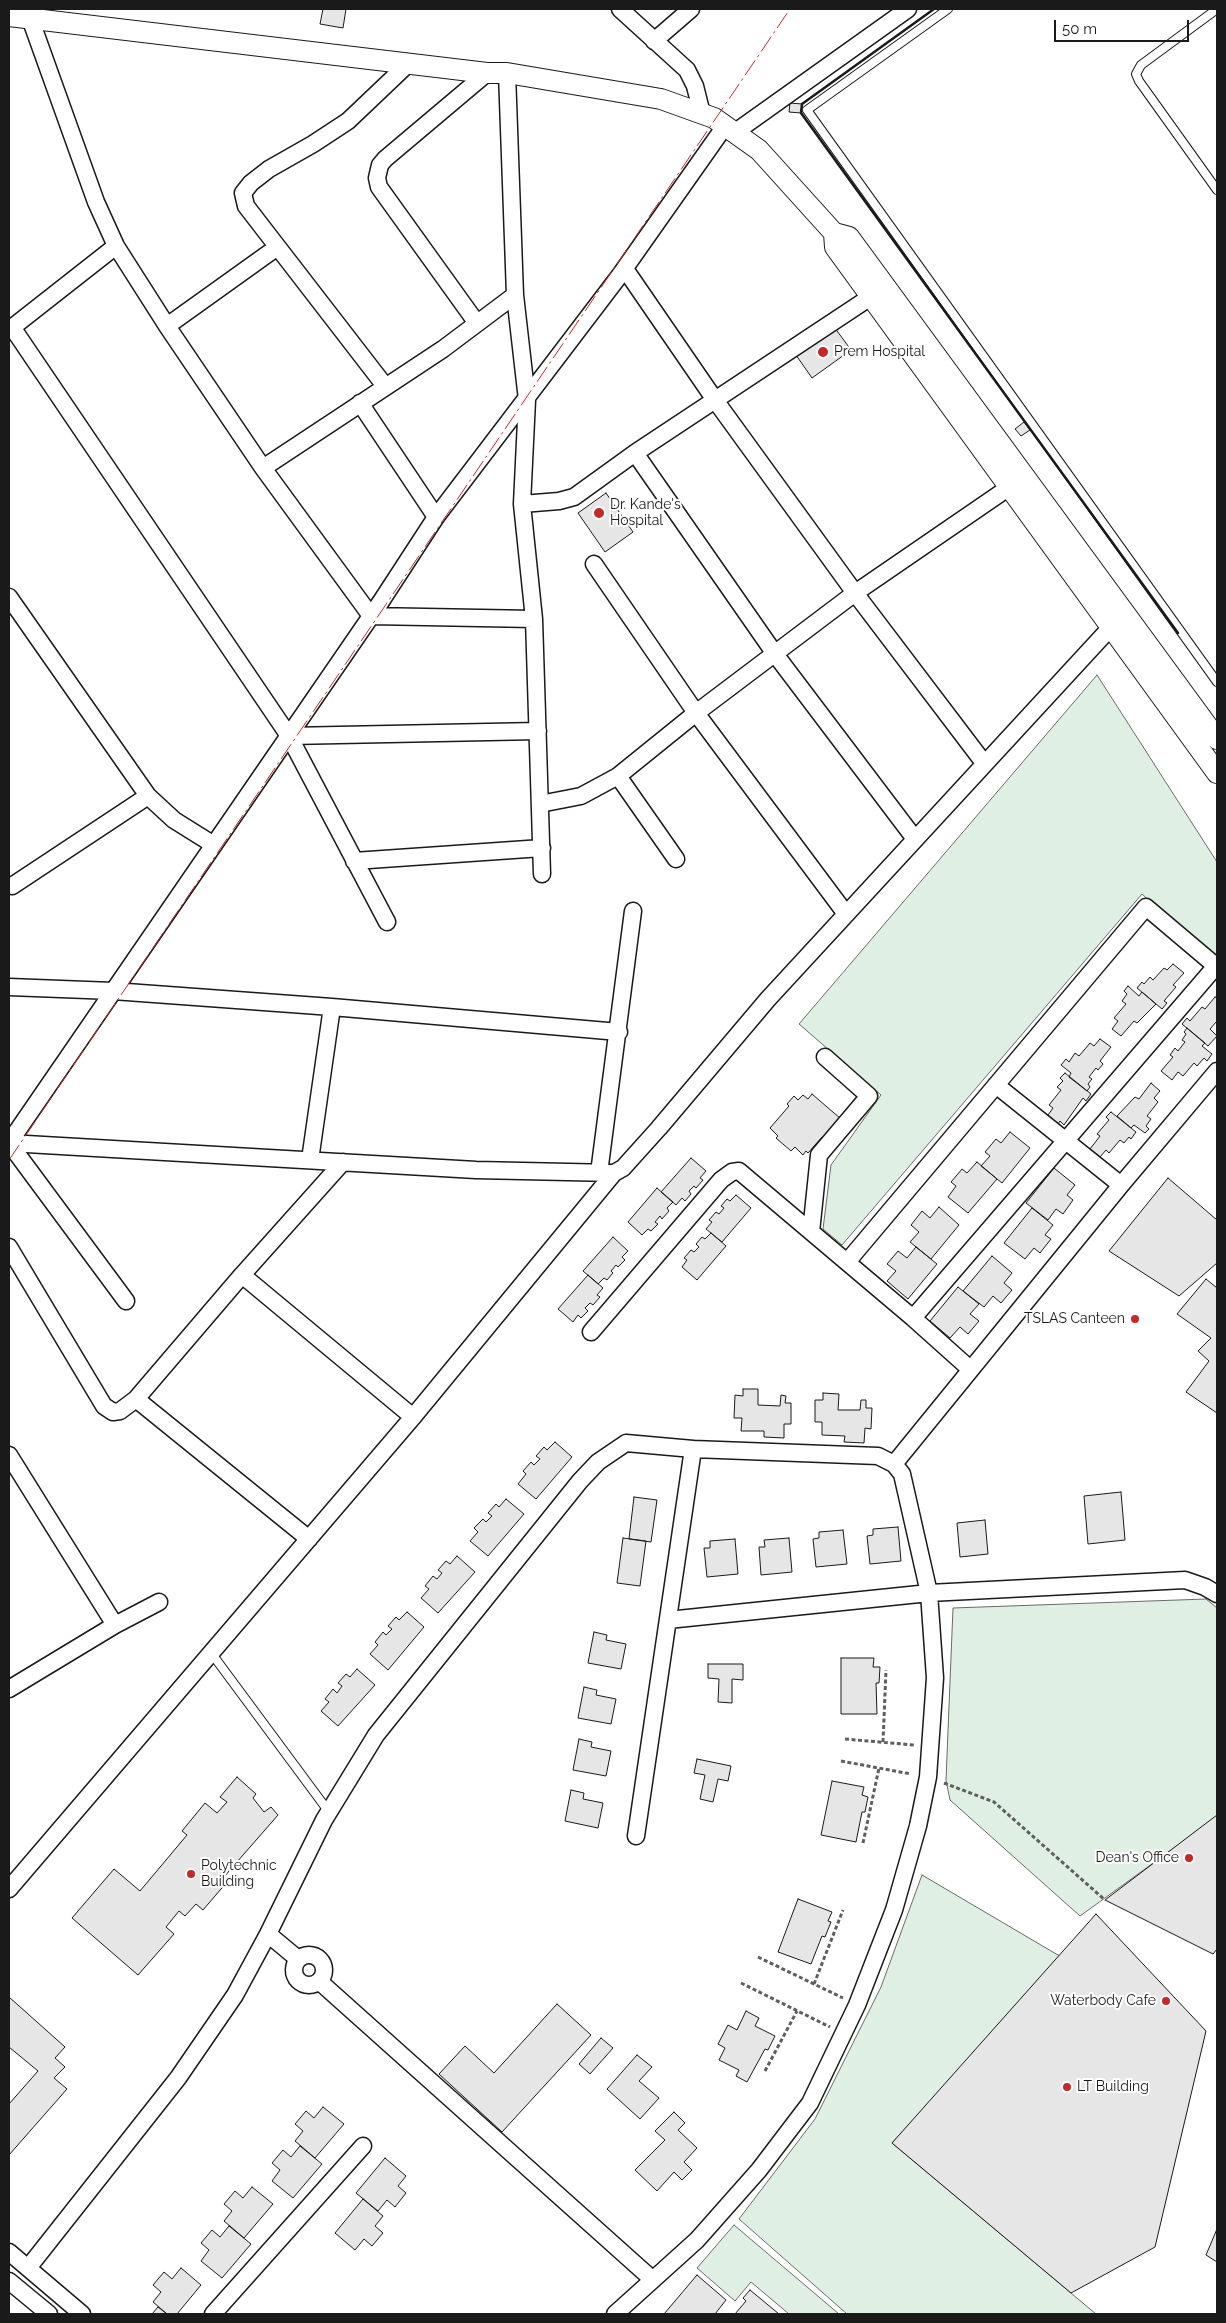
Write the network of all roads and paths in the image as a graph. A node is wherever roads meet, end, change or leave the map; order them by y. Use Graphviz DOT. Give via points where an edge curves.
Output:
graph roads {
  1 [pos="620,9"];
  2 [pos="691,9"];
  3 [pos="908,9"];
  4 [pos="948,9"];
  5 [pos="1217,9"];
  6 [pos="9,16"];
  7 [pos="58,16"];
  8 [pos="30,18"];
  9 [pos="654,40"];
  10 [pos="409,63"];
  11 [pos="497,73"];
  12 [pos="702,114"];
  13 [pos="730,130"];
  14 [pos="1217,190"];
  15 [pos="834,233"];
  16 [pos="116,246"];
  17 [pos="276,248"];
  18 [pos="625,269"];
  19 [pos="515,295"];
  20 [pos="872,296"];
  21 [pos="476,322"];
  22 [pos="167,326"];
  23 [pos="10,329"];
  24 [pos="385,386"];
  25 [pos="527,400"];
  26 [pos="715,400"];
  27 [pos="360,403"];
  28 [pos="635,453"];
  29 [pos="263,468"];
  30 [pos="1010,486"];
  31 [pos="522,504"];
  32 [pos="436,518"];
  33 [pos="594,564"];
  34 [pos="855,593"];
  35 [pos="9,597"];
  36 [pos="372,616"];
  37 [pos="534,619"];
  38 [pos="1112,626"];
  39 [pos="775,654"];
  40 [pos="1217,682"];
  41 [pos="696,714"];
  42 [pos="538,731"];
  43 [pos="289,736"];
  44 [pos="1217,739"];
  45 [pos="984,763"];
  46 [pos="1217,773"];
  47 [pos="618,776"];
  48 [pos="148,796"];
  49 [pos="540,804"];
  50 [pos="914,839"];
  51 [pos="214,845"];
  52 [pos="542,848"];
  53 [pos="676,859"];
  54 [pos="354,861"];
  55 [pos="542,874"];
  56 [pos="12,886"];
  57 [pos="634,911"];
  58 [pos="846,914"];
  59 [pos="387,922"];
  60 [pos="1217,967"];
  61 [pos="9,987"];
  62 [pos="113,992"];
  63 [pos="332,1007"];
  64 [pos="619,1032"];
  65 [pos="825,1057"];
  66 [pos="1217,1072"];
  67 [pos="996,1085"];
  68 [pos="1065,1142"];
  69 [pos="9,1143"];
  70 [pos="310,1160"];
  71 [pos="343,1162"];
  72 [pos="607,1173"];
  73 [pos="1121,1185"];
  74 [pos="811,1232"];
  75 [pos="9,1246"];
  76 [pos="846,1262"];
  77 [pos="242,1274"];
  78 [pos="126,1301"];
  79 [pos="913,1318"];
  80 [pos="590,1332"];
  81 [pos="970,1369"];
  82 [pos="136,1399"];
  83 [pos="413,1417"];
  84 [pos="692,1449"];
  85 [pos="9,1455"];
  86 [pos="894,1464"];
  87 [pos="309,1539"];
  88 [pos="929,1593"];
  89 [pos="1217,1594"];
  90 [pos="159,1602"];
  91 [pos="668,1620"];
  92 [pos="115,1625"];
  93 [pos="212,1654"];
  94 [pos="886,1670"];
  95 [pos="11,1684"];
  96 [pos="845,1738"];
  97 [pos="883,1742"];
  98 [pos="932,1746"];
  99 [pos="841,1761"];
  100 [pos="880,1768"];
  101 [pos="928,1777"];
  102 [pos="329,1812"];
  103 [pos="636,1836"];
  104 [pos="863,1843"];
  105 [pos="9,1890"];
  106 [pos="1106,1900"];
  107 [pos="843,1910"];
  108 [pos="268,1934"];
  109 [pos="758,1956"];
  110 [pos="298,1959"];
  111 [pos="320,1982"];
  112 [pos="740,1983"];
  113 [pos="814,1984"];
  114 [pos="857,2005"];
  115 [pos="797,2011"];
  116 [pos="844,2034"];
  117 [pos="765,2071"];
  118 [pos="362,2146"];
  119 [pos="9,2252"];
  120 [pos="28,2268"];
  121 [pos="653,2280"];
  122 [pos="9,2281"];
  123 [pos="49,2314"];
  124 [pos="82,2314"];
  125 [pos="213,2314"];
  126 [pos="614,2314"];
  1 -- 9 [label="street"];
  2 -- 9 [label="street"];
  3 -- 13 [label="street"];
  4 -- 40 [label="lane" via="807,110"];
  5 -- 14 [label="lane" via="1141,64 1136,74"];
  6 -- 8 [label="street"];
  7 -- 8 [label="street"];
  7 -- 10 [label="street"];
  8 -- 16 [label="street" via="96,202"];
  9 -- 12 [label="street" via="692,77"];
  10 -- 11 [label="street"];
  10 -- 17 [label="street" via="348,121 269,169 243,193 246,206"];
  11 -- 12 [label="street" via="661,99"];
  11 -- 19 [label="street"];
  11 -- 21 [label="street" via="384,159 377,178 379,187"];
  12 -- 13 [label="street"];
  13 -- 15 [label="street" via="759,150"];
  13 -- 18 [label="street"];
  15 -- 20 [label="street" via="835,247"];
  15 -- 44 [label="street" via="849,237"];
  16 -- 22 [label="street"];
  16 -- 23 [label="street"];
  17 -- 22 [label="street"];
  17 -- 24 [label="street"];
  18 -- 25 [label="street"];
  18 -- 26 [label="street"];
  19 -- 21 [label="street"];
  19 -- 25 [label="street"];
  20 -- 26 [label="street"];
  20 -- 30 [label="street"];
  21 -- 24 [label="street" via="443,349"];
  22 -- 29 [label="street"];
  23 -- 43 [label="street"];
  24 -- 27 [label="street"];
  25 -- 31 [label="street"];
  25 -- 32 [label="street"];
  26 -- 28 [label="street"];
  26 -- 34 [label="street"];
  27 -- 29 [label="street"];
  27 -- 32 [label="street"];
  28 -- 31 [label="street" via="574,497"];
  28 -- 39 [label="street"];
  29 -- 36 [label="street"];
  30 -- 34 [label="street"];
  30 -- 38 [label="street"];
  31 -- 37 [label="street"];
  32 -- 36 [label="street"];
  33 -- 41 [label="street"];
  34 -- 39 [label="street"];
  34 -- 45 [label="street"];
  35 -- 48 [label="street"];
  36 -- 37 [label="street"];
  36 -- 43 [label="street"];
  37 -- 42 [label="street"];
  38 -- 45 [label="street"];
  38 -- 46 [label="street"];
  39 -- 41 [label="street"];
  39 -- 50 [label="street"];
  41 -- 47 [label="street"];
  41 -- 58 [label="street"];
  42 -- 43 [label="street"];
  42 -- 49 [label="street"];
  43 -- 51 [label="street"];
  43 -- 54 [label="street"];
  45 -- 50 [label="street"];
  47 -- 49 [label="street" via="581,796"];
  47 -- 53 [label="street"];
  48 -- 51 [label="street" via="174,820"];
  48 -- 56 [label="street"];
  49 -- 52 [label="street"];
  50 -- 58 [label="street"];
  51 -- 62 [label="street"];
  52 -- 54 [label="street"];
  52 -- 55 [label="street"];
  54 -- 59 [label="street"];
  57 -- 64 [label="street"];
  58 -- 72 [label="street" via="768,999 623,1168"];
  60 -- 67 [label="street" via="1146,907"];
  60 -- 68 [label="street"];
  61 -- 62 [label="street"];
  62 -- 63 [label="street"];
  62 -- 69 [label="street"];
  63 -- 64 [label="street"];
  63 -- 70 [label="street"];
  64 -- 72 [label="street"];
  65 -- 74 [label="street" via="869,1096 819,1155"];
  66 -- 73 [label="street"];
  67 -- 68 [label="street"];
  67 -- 76 [label="street"];
  68 -- 73 [label="street"];
  68 -- 79 [label="street"];
  69 -- 70 [label="street"];
  69 -- 78 [label="street"];
  70 -- 71 [label="street"];
  71 -- 72 [label="street"];
  71 -- 77 [label="street"];
  72 -- 83 [label="street"];
  73 -- 81 [label="street"];
  74 -- 76 [label="street"];
  74 -- 80 [label="street" via="739,1171 732,1172 721,1180"];
  75 -- 82 [label="street" via="104,1406 113,1412 120,1411"];
  76 -- 79 [label="street"];
  77 -- 82 [label="street"];
  77 -- 83 [label="street"];
  79 -- 81 [label="street"];
  81 -- 86 [label="street"];
  82 -- 87 [label="street"];
  83 -- 87 [label="street"];
  84 -- 86 [label="street" via="862,1454 878,1456"];
  84 -- 91 [label="street"];
  84 -- 102 [label="street" via="626,1443 598,1462 376,1735"];
  85 -- 92 [label="street"];
  86 -- 88 [label="street" via="902,1474"];
  87 -- 93 [label="street"];
  88 -- 89 [label="street" via="1185,1580"];
  88 -- 91 [label="street"];
  88 -- 98 [label="street" via="936,1678"];
  90 -- 92 [label="street"];
  91 -- 103 [label="street"];
  92 -- 95 [label="street"];
  93 -- 102 [label="lane"];
  93 -- 105 [label="street"];
  94 -- 97 [label="path"];
  96 -- 97 [label="path"];
  97 -- 98 [label="path"];
  98 -- 101 [label="street"];
  99 -- 100 [label="path"];
  100 -- 101 [label="path"];
  100 -- 104 [label="path"];
  101 -- 106 [label="path" via="994,1802"];
  101 -- 114 [label="street" via="894,1910"];
  102 -- 108 [label="street"];
  107 -- 113 [label="path"];
  108 -- 110 [label="street"];
  108 -- 120 [label="street" via="235,1995 178,2078"];
  109 -- 113 [label="path"];
  110 -- 111 [label="street" via="294,1970 298,1981 309,1986"];
  110 -- 111 [label="street" via="310,1955 321,1960 325,1971"];
  111 -- 121 [label="street"];
  112 -- 115 [label="path"];
  113 -- 114 [label="path"];
  114 -- 116 [label="street"];
  115 -- 116 [label="path"];
  115 -- 117 [label="path"];
  116 -- 121 [label="street" via="810,2103 759,2170 698,2240"];
  118 -- 125 [label="street"];
  119 -- 120 [label="street"];
  120 -- 124 [label="street"];
  121 -- 126 [label="street"];
  122 -- 123 [label="street"];
}
